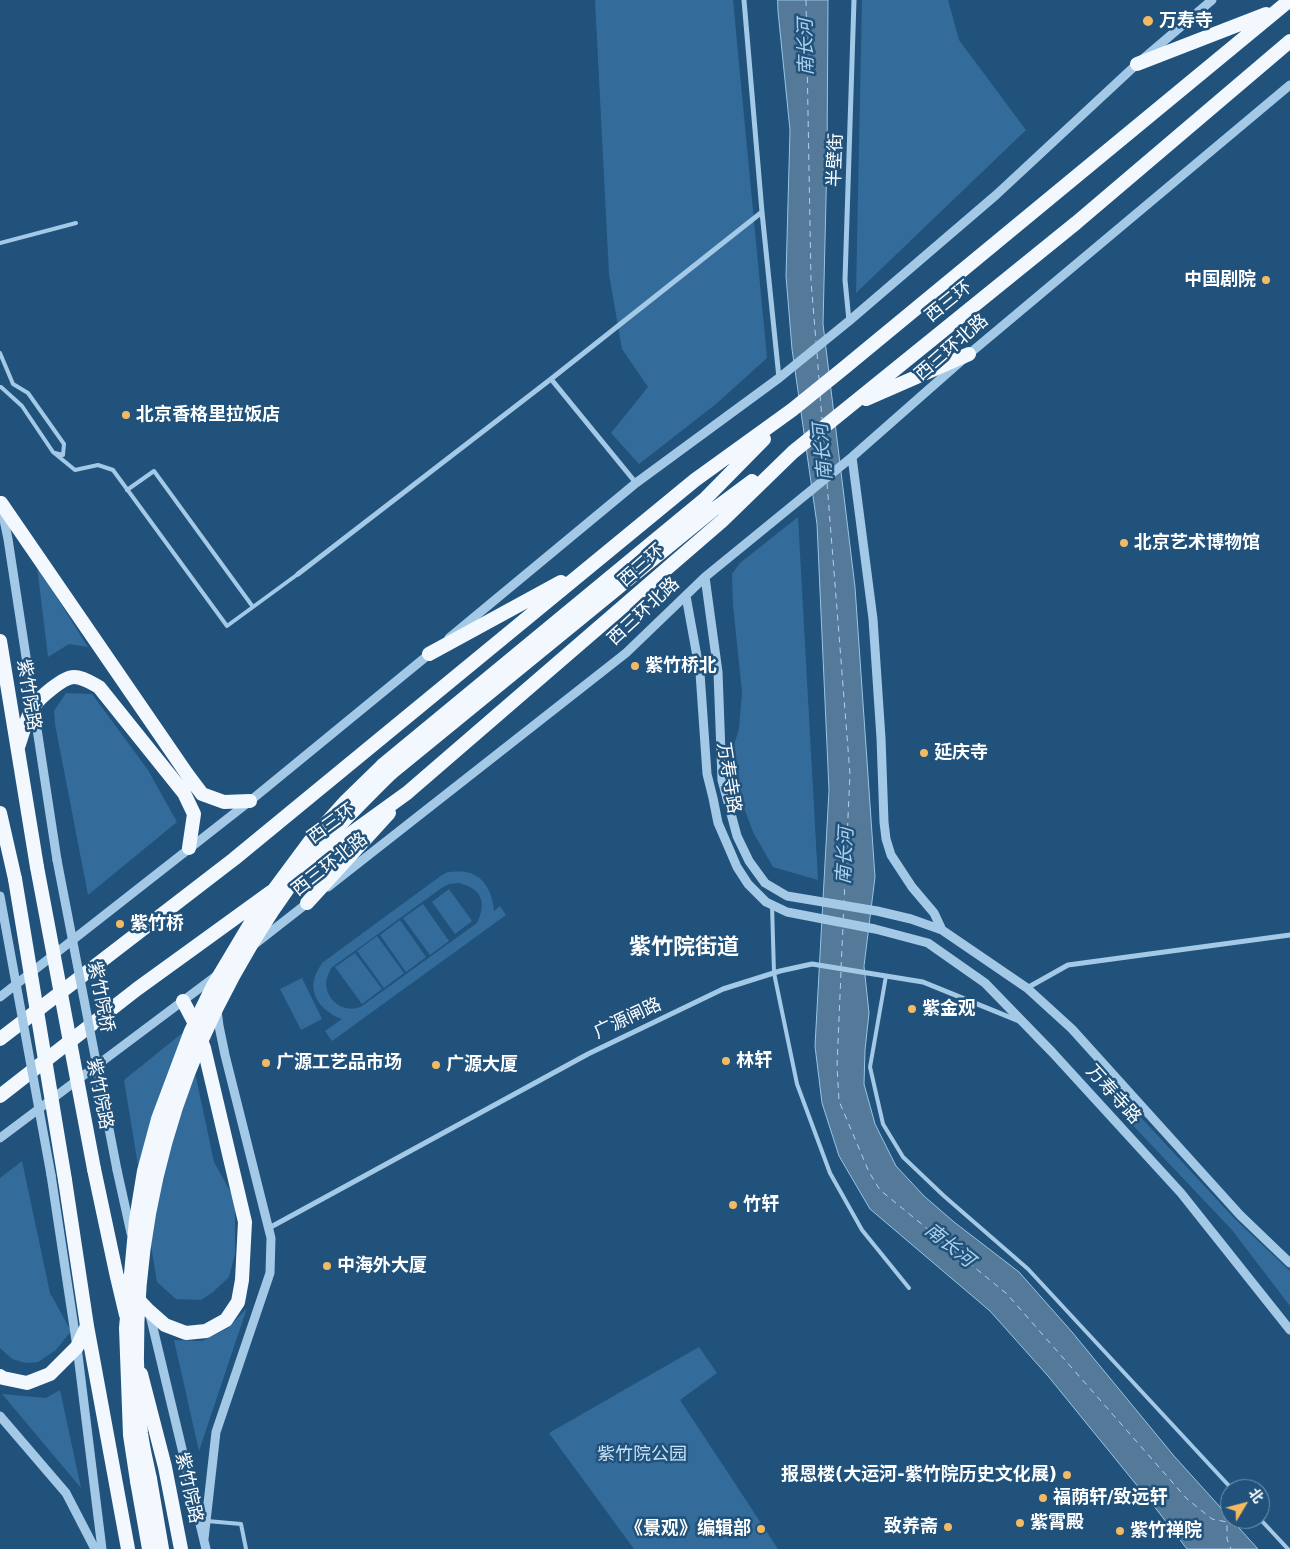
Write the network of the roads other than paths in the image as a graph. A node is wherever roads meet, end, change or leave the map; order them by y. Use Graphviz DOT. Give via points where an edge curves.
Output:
graph roads {
  1 [pos="744,0"];
  2 [pos="854,0"];
  3 [pos="1212,0"];
  4 [pos="1290,0"];
  5 [pos="1278,10"];
  6 [pos="1290,41"];
  7 [pos="1137,64"];
  8 [pos="1290,85"];
  9 [pos="762,212"];
  10 [pos="76,224"];
  11 [pos="0,243"];
  12 [pos="849,321"];
  13 [pos="0,354"];
  14 [pos="968,354"];
  15 [pos="551,378"];
  16 [pos="779,378"];
  17 [pos="13,384"];
  18 [pos="1,387"];
  19 [pos="847,408"];
  20 [pos="792,410"];
  21 [pos="53,452"];
  22 [pos="792,452"];
  23 [pos="852,457"];
  24 [pos="636,483"];
  25 [pos="127,490"];
  26 [pos="0,502"];
  27 [pos="590,566"];
  28 [pos="298,574"];
  29 [pos="704,577"];
  30 [pos="686,596"];
  31 [pos="253,607"];
  32 [pos="0,641"];
  33 [pos="429,654"];
  34 [pos="33,707"];
  35 [pos="18,747"];
  36 [pos="387,769"];
  37 [pos="407,792"];
  38 [pos="250,801"];
  39 [pos="0,813"];
  40 [pos="189,848"];
  41 [pos="0,849"];
  42 [pos="56,860"];
  43 [pos="15,879"];
  44 [pos="0,896"];
  45 [pos="307,903"];
  46 [pos="772,905"];
  47 [pos="942,930"];
  48 [pos="1290,935"];
  49 [pos="774,973"];
  50 [pos="218,974"];
  51 [pos="885,976"];
  52 [pos="1026,988"];
  53 [pos="0,997"];
  54 [pos="183,1001"];
  55 [pos="1025,1024"];
  56 [pos="0,1039"];
  57 [pos="0,1096"];
  58 [pos="0,1138"];
  59 [pos="117,1170"];
  60 [pos="269,1228"];
  61 [pos="1290,1263"];
  62 [pos="117,1277"];
  63 [pos="909,1288"];
  64 [pos="148,1310"];
  65 [pos="87,1326"];
  66 [pos="1290,1330"];
  67 [pos="77,1347"];
  68 [pos="0,1376"];
  69 [pos="0,1416"];
  70 [pos="1223,1479"];
  71 [pos="143,1480"];
  72 [pos="207,1521"];
  73 [pos="1269,1529"];
  74 [pos="204,1538"];
  75 [pos="95,1549"];
  76 [pos="102,1549"];
  77 [pos="128,1549"];
  78 [pos="149,1549"];
  79 [pos="162,1549"];
  80 [pos="181,1549"];
  81 [pos="206,1549"];
  82 [pos="246,1549"];
  83 [pos="1288,1549"];
  1 -- 9 [label="street"];
  2 -- 12 [label="street, 半壁街" via="845,280"];
  3 -- 7 [label="street"];
  4 -- 5 [label="highway, 西三环"];
  5 -- 7 [label="highway"];
  5 -- 20 [label="highway, 西三环"];
  6 -- 19 [label="highway, 西三环" via="1076,223"];
  7 -- 12 [label="street" via="996,195"];
  8 -- 14 [label="street, 西三环北路"];
  9 -- 15 [label="street"];
  9 -- 16 [label="street"];
  10 -- 11 [label="lane"];
  12 -- 16 [label="street"];
  13 -- 17 [label="lane"];
  14 -- 19 [label="highway"];
  14 -- 23 [label="street, 西三环北路"];
  15 -- 24 [label="street"];
  15 -- 28 [label="street"];
  16 -- 24 [label="street"];
  17 -- 18 [label="lane"];
  17 -- 21 [label="lane" via="28,393 64,444 63,455"];
  18 -- 21 [label="lane" via="22,406"];
  19 -- 22 [label="highway, 西三环"];
  20 -- 27 [label="highway, 西三环" via="696,480"];
  20 -- 36 [label="highway" via="704,499"];
  21 -- 25 [label="lane" via="75,470 98,465 113,470"];
  22 -- 36 [label="highway" via="713,510"];
  22 -- 37 [label="highway, 西三环" via="722,521"];
  23 -- 29 [label="street, 西三环北路"];
  23 -- 47 [label="street" via="873,619 886,839 895,863 934,913"];
  24 -- 33 [label="street"];
  25 -- 31 [label="lane" via="154,472"];
  25 -- 31 [label="lane" via="227,626"];
  26 -- 34 [label="street, 紫竹院路"];
  26 -- 38 [label="highway" via="202,794 224,802"];
  27 -- 33 [label="highway"];
  27 -- 56 [label="highway, 西三环" via="234,859"];
  28 -- 31 [label="lane"];
  29 -- 30 [label="street, 西三环北路"];
  29 -- 47 [label="street, 万寿寺路" via="718,672 722,780 737,836 749,861 765,883 787,896 877,911"];
  30 -- 45 [label="street, 西三环北路" via="626,653"];
  30 -- 46 [label="street, 万寿寺路" via="700,673 707,774 718,823 748,884"];
  32 -- 35 [label="highway, 紫竹院路"];
  33 -- 38 [label="street"];
  34 -- 35 [label="highway"];
  34 -- 40 [label="highway" via="60,683 73,677 100,687 184,793 194,814"];
  34 -- 42 [label="street, 紫竹院路"];
  35 -- 62 [label="highway, 紫竹院路, bridge" via="37,867"];
  36 -- 71 [label="highway, bridge" via="346,801 311,840 252,921 213,986 191,1031 158,1119 144,1171 136,1220 126,1328 130,1435"];
  37 -- 45 [label="highway"];
  37 -- 57 [label="highway, 西三环" via="137,989"];
  38 -- 40 [label="street"];
  39 -- 43 [label="highway"];
  40 -- 53 [label="street"];
  41 -- 43 [label="highway"];
  42 -- 59 [label="street, 紫竹院桥, bridge"];
  43 -- 65 [label="highway, bridge"];
  44 -- 67 [label="street, bridge" via="52,1175"];
  45 -- 50 [label="street, 西三环北路"];
  46 -- 49 [label="lane"];
  46 -- 55 [label="street, 万寿寺路" via="787,912 928,943 985,983"];
  47 -- 52 [label="street, 万寿寺路"];
  48 -- 52 [label="street" via="1068,965"];
  49 -- 51 [label="street, 广源闸路" via="812,964"];
  49 -- 60 [label="street, 广源闸路" via="723,989 588,1054"];
  49 -- 63 [label="lane" via="797,1084 830,1173 862,1230"];
  50 -- 54 [label="street, 西三环北路"];
  50 -- 60 [label="street" via="218,1026"];
  51 -- 55 [label="street, 广源闸路" via="924,982"];
  51 -- 70 [label="lane" via="870,1067 883,1124 903,1157 1028,1269"];
  52 -- 61 [label="street, 万寿寺路" via="1072,1029 1240,1215"];
  54 -- 58 [label="street, 西三环北路"];
  54 -- 64 [label="highway" via="204,1048 245,1222 242,1280 238,1302 226,1320 206,1331 186,1332 165,1324"];
  55 -- 66 [label="street, 万寿寺路" via="1181,1193"];
  59 -- 64 [label="street, 紫竹院路"];
  60 -- 72 [label="street" via="270,1273 216,1432"];
  62 -- 64 [label="highway"];
  62 -- 80 [label="highway, 紫竹院路" via="165,1468"];
  64 -- 74 [label="street, 紫竹院路"];
  65 -- 67 [label="highway"];
  65 -- 77 [label="highway"];
  67 -- 68 [label="highway" via="50,1374 27,1383"];
  67 -- 76 [label="street"];
  69 -- 75 [label="street" via="66,1493"];
  71 -- 78 [label="highway"];
  71 -- 79 [label="highway"];
  72 -- 74 [label="street"];
  72 -- 82 [label="lane" via="242,1524"];
  73 -- 83 [label="lane"];
  74 -- 81 [label="street, 紫竹院路"];
}
